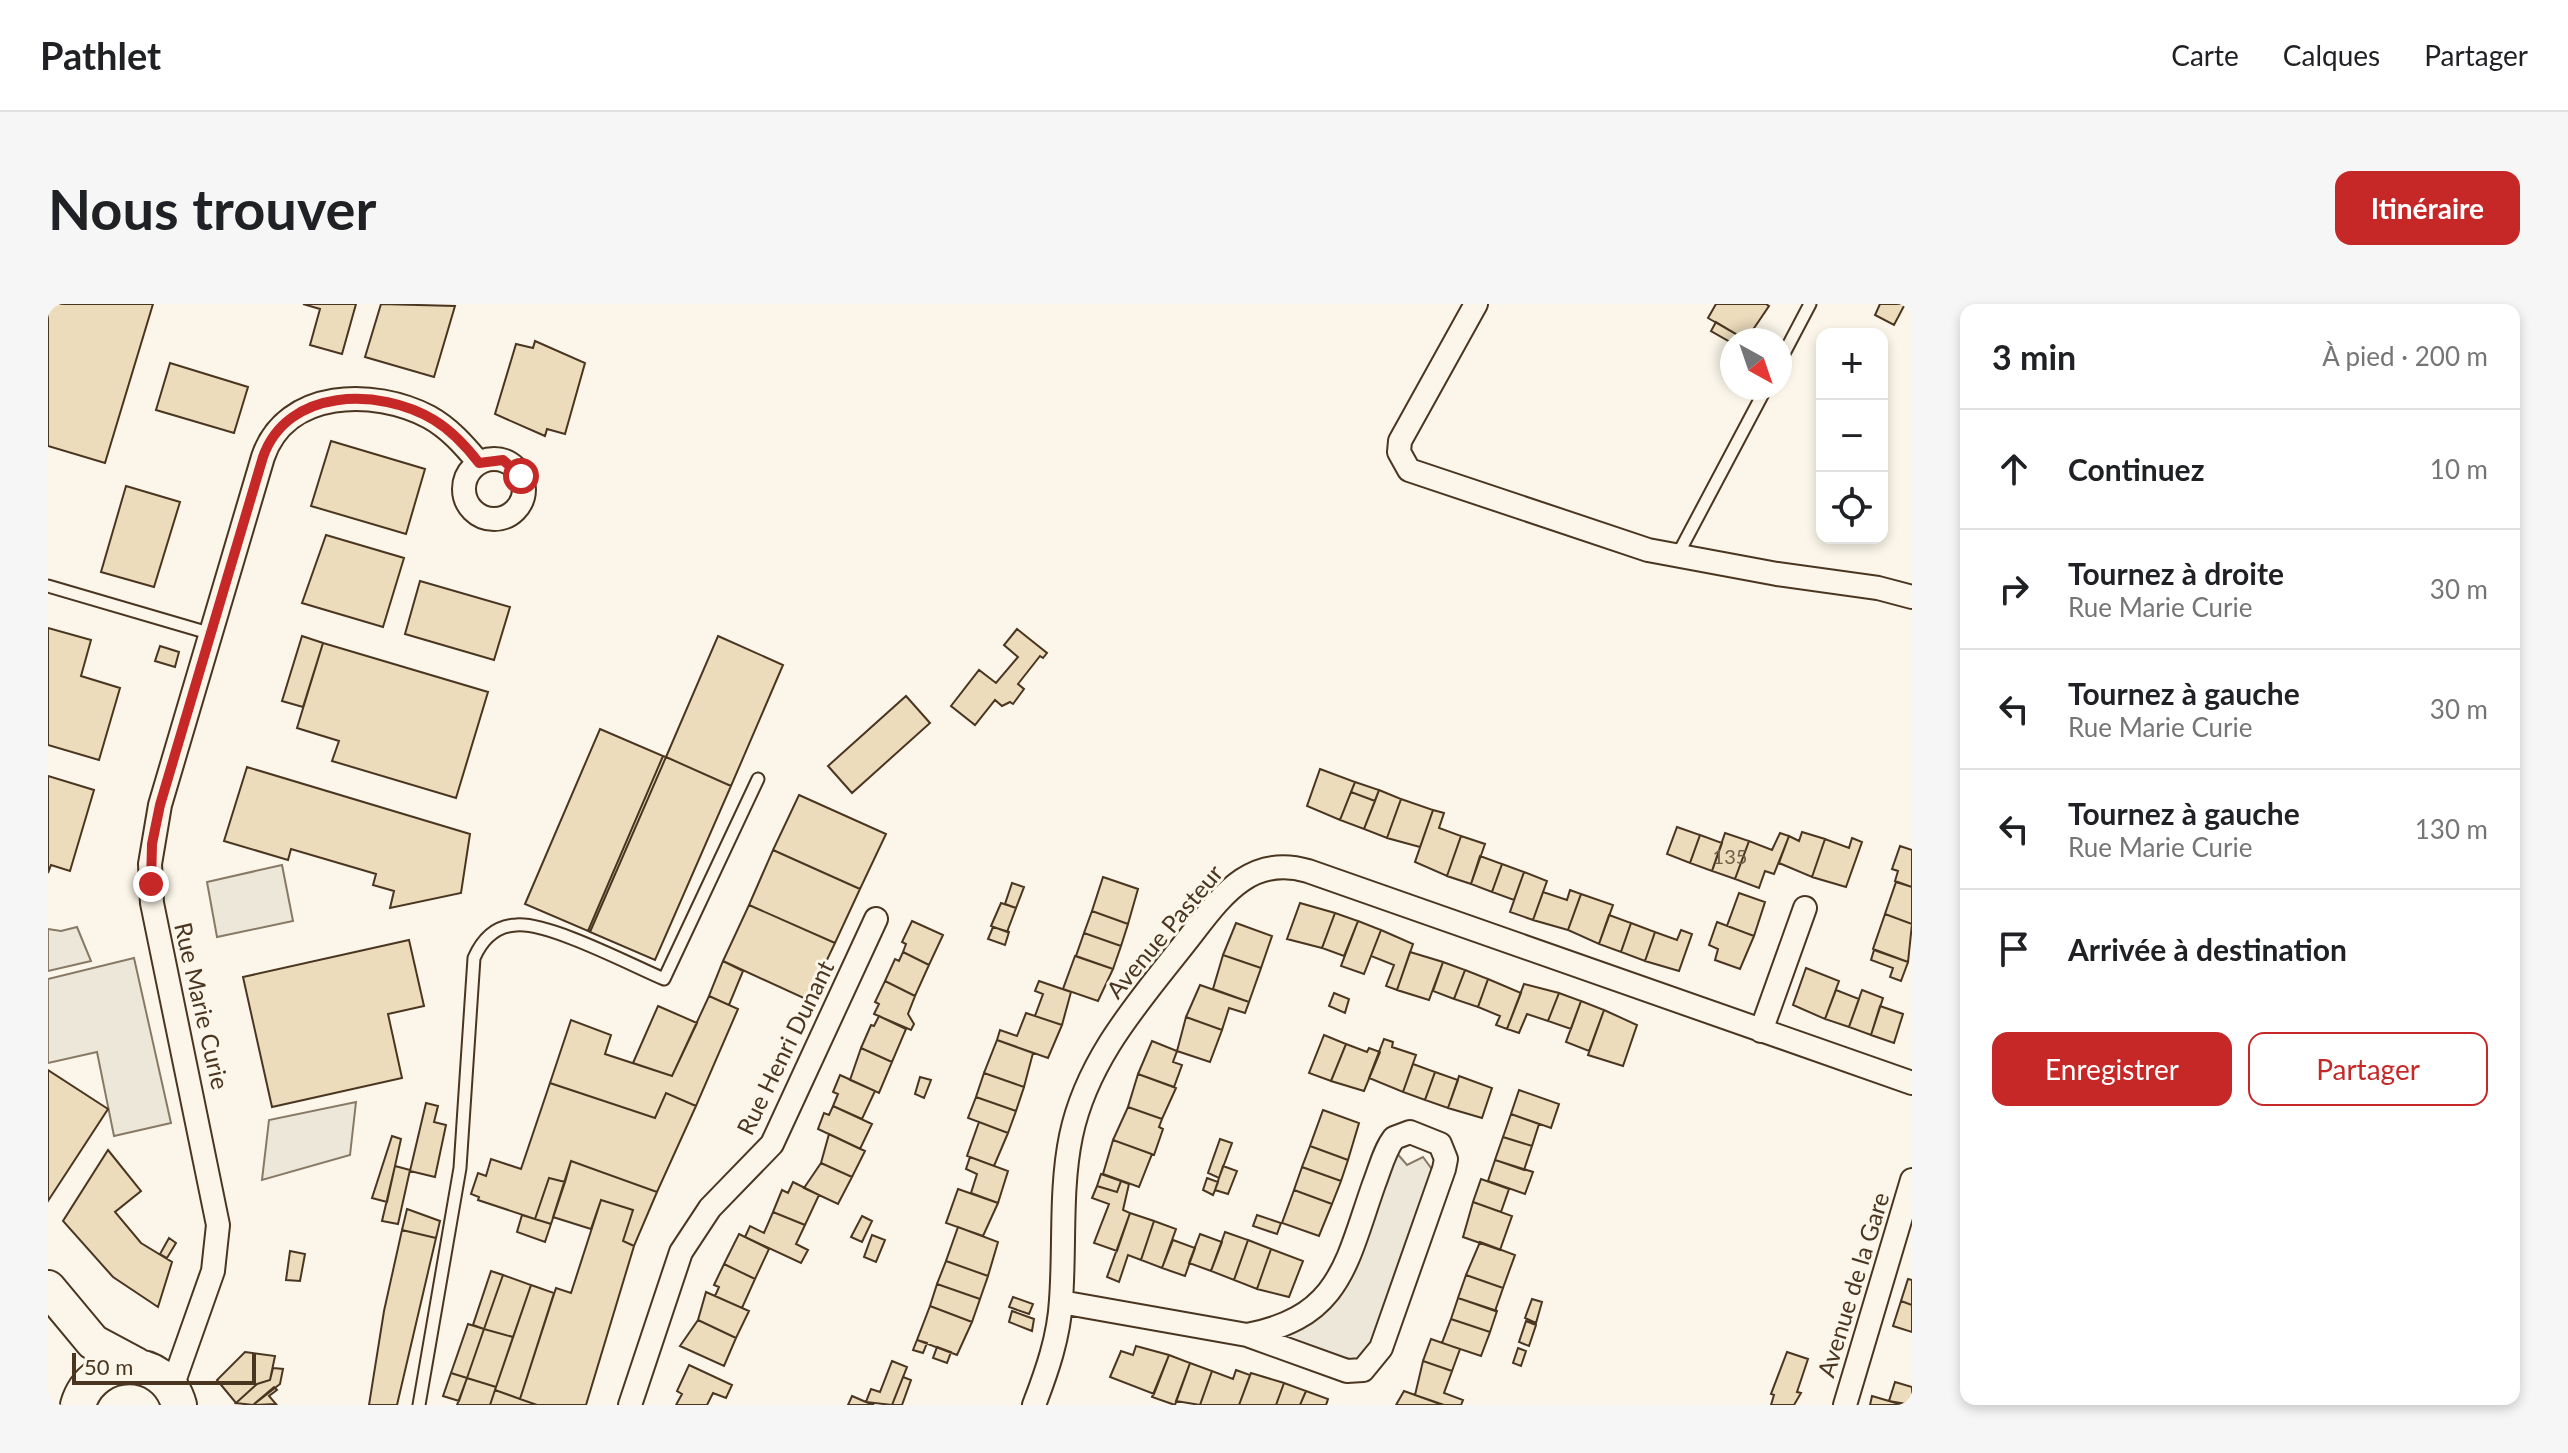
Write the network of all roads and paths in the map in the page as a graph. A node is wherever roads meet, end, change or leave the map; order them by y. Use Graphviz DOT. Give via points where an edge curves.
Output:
graph roads {
  1 [pos="1476,304"];
  2 [pos="1810,304"];
  3 [pos="1792,338"];
  4 [pos="1760,400"];
  5 [pos="479,463"];
  6 [pos="1677,556"];
  7 [pos="48,586"];
  8 [pos="1912,597"];
  9 [pos="212,634"];
  10 [pos="758,779"];
  11 [pos="1805,908"];
  12 [pos="876,919"];
  13 [pos="1761,1031"];
  14 [pos="1912,1083"];
  15 [pos="1912,1180"];
  16 [pos="48,1288"];
  17 [pos="204,1298"];
  18 [pos="1061,1302"];
  19 [pos="48,1313"];
  20 [pos="1247,1335"];
  21 [pos="140,1366"];
  22 [pos="176,1396"];
  23 [pos="79,1403"];
  24 [pos="419,1405"];
  25 [pos="630,1405"];
  26 [pos="1034,1405"];
  27 [pos="1845,1405"];
  1 -- 6 [label="street" via="1400,441 1399,452 1409,470"];
  2 -- 3 [label="lane"];
  4 -- 6 [label="lane"];
  5 -- 9 [label="street, Rue Marie Curie" via="437,422 391,404 341,399 295,416 274,433 265,450"];
  6 -- 8 [label="street"];
  7 -- 9 [label="lane"];
  9 -- 17 [label="street, Rue Marie Curie" via="160,805 150,864 160,947 217,1207 216,1255"];
  10 -- 24 [label="lane" via="664,979 532,926 501,928 478,949 460,1168"];
  11 -- 13 [label="street"];
  12 -- 25 [label="street, Rue Henri Dunant" via="772,1144 710,1208 681,1252"];
  13 -- 14 [label="street, Avenue Pasteur"];
  13 -- 18 [label="street, Avenue Pasteur" via="1308,871 1280,866 1252,872 1220,898 1108,1043 1091,1075 1068,1155"];
  15 -- 27 [label="street, Avenue de la Gare"];
  16 -- 21 [label="main road" via="93,1342"];
  17 -- 21 [label="street, Rue Marie Curie" via="174,1345"];
  17 -- 22 [label="street, Rue Marie Curie"];
  18 -- 20 [label="street"];
  18 -- 26 [label="street, Avenue Pasteur" via="1051,1359"];
  19 -- 23 [label="main road" via="77,1355"];
  20 -- 20 [label="street" via="1347,1371 1369,1367 1381,1348 1444,1169 1440,1144 1410,1132 1394,1138 1336,1285 1304,1316"];
  21 -- 22 [label="main road" via="157,1373"];
  21 -- 23 [label="main road" via="105,1371 86,1387"];
}
